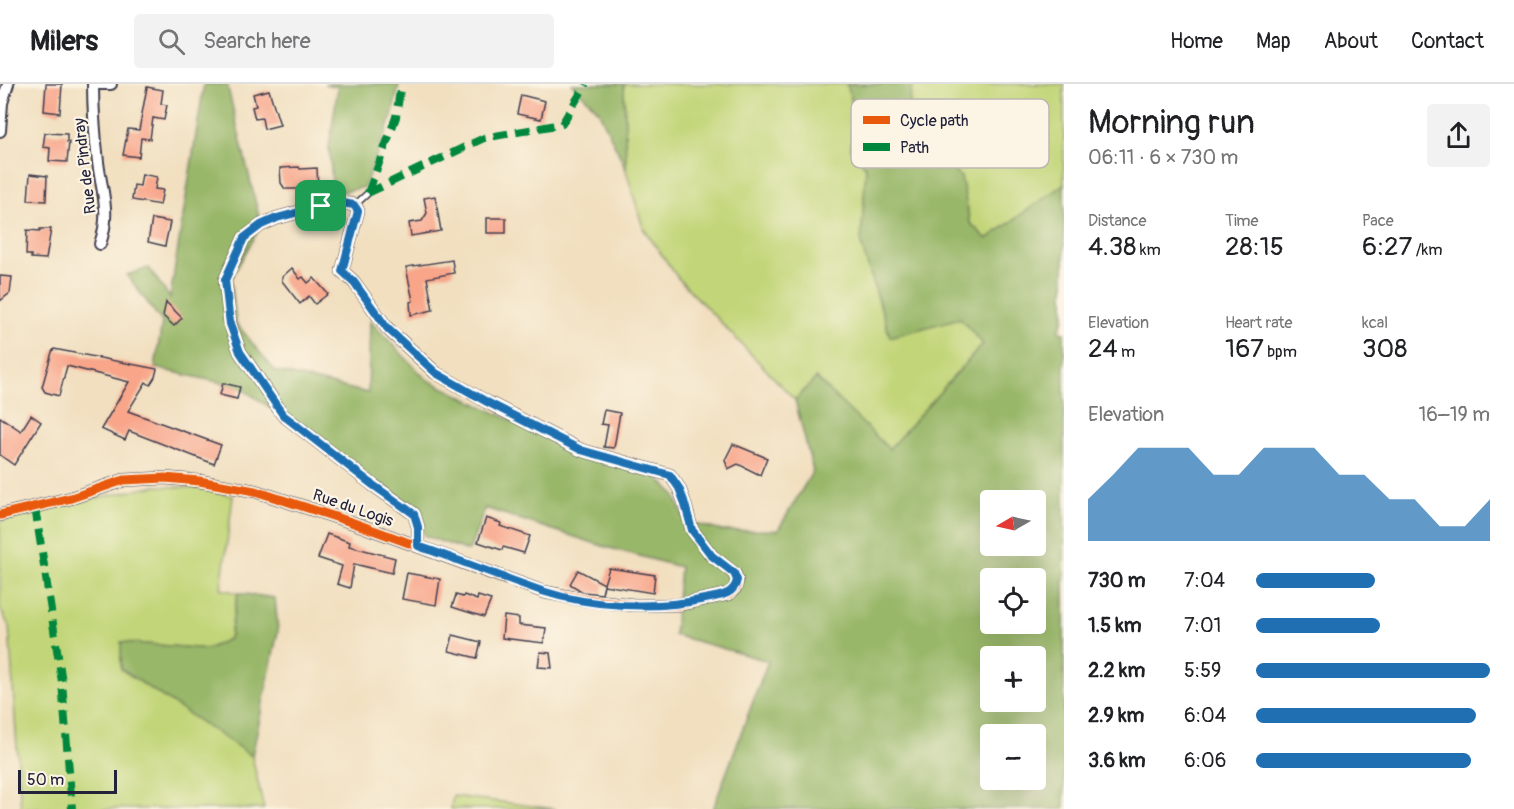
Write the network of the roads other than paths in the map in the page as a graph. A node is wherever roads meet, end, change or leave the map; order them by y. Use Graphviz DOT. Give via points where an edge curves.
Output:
graph roads {
  1 [pos="8,84"];
  2 [pos="93,84"];
  3 [pos="99,84"];
  4 [pos="111,84"];
  5 [pos="0,131"];
  6 [pos="368,193"];
  7 [pos="354,205"];
  8 [pos="100,244"];
  9 [pos="0,515"];
  10 [pos="418,546"];
  1 -- 5 [label="street"];
  2 -- 8 [label="street, Rue de Pindray" via="106,214"];
  3 -- 4 [label="street"];
  6 -- 7 [label="lane"];
  7 -- 10 [label="street" via="321,206 277,218 244,238 225,280 230,324 240,352 283,415 414,514"];
  7 -- 10 [label="street, Rue du Logis" via="358,211 342,271 387,328 436,373 487,402 581,450 670,475 679,488 692,530 737,580 729,594 677,605 581,599 544,592"];
  9 -- 10 [label="street, Rue du Logis" via="124,480 165,478 255,491"];
}
